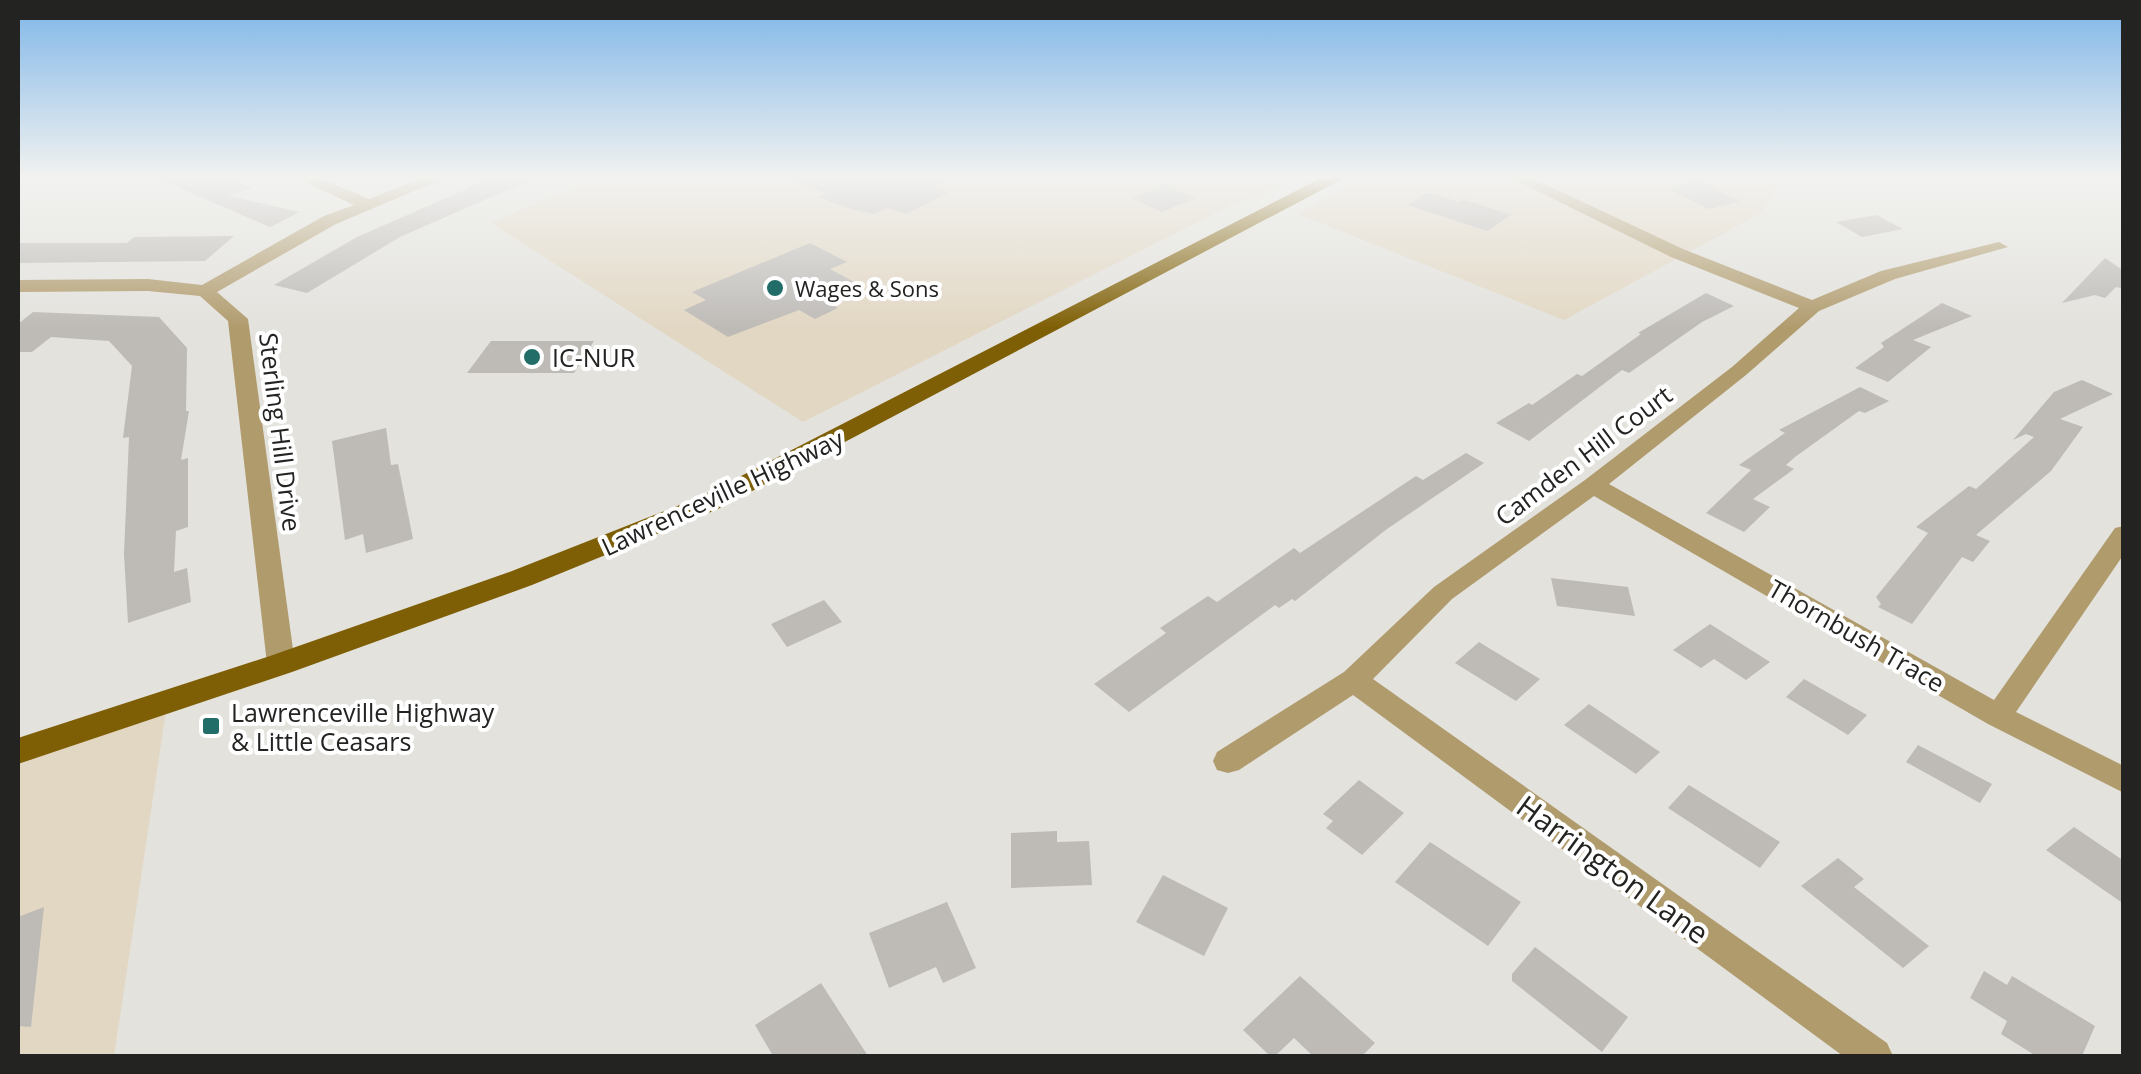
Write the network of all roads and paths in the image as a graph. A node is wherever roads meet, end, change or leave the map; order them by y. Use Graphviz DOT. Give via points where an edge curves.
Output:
graph roads {
  1 [pos="317,227"];
  2 [pos="1240,227"];
  3 [pos="1624,227"];
  4 [pos="1999,247"];
  5 [pos="18,286"];
  6 [pos="204,291"];
  7 [pos="1812,306"];
  8 [pos="1593,484"];
  9 [pos="2124,534"];
  10 [pos="282,664"];
  11 [pos="1354,680"];
  12 [pos="1998,716"];
  13 [pos="18,751"];
  14 [pos="1228,761"];
  15 [pos="2124,781"];
  16 [pos="1874,1056"];
  1 -- 6 [label="street"];
  2 -- 10 [label="main road, Lawrenceville Highway" via="710,503"];
  3 -- 7 [label="street"];
  4 -- 7 [label="street, Camden Hill Court" via="1888,276"];
  5 -- 6 [label="street" via="148,284"];
  6 -- 10 [label="street, Sterling Hill Drive" via="238,318 246,355"];
  7 -- 8 [label="street, Camden Hill Court"];
  8 -- 11 [label="street, Camden Hill Court" via="1443,593"];
  8 -- 12 [label="street, Thornbush Trace"];
  9 -- 12 [label="street"];
  10 -- 13 [label="main road, Lawrenceville Highway"];
  11 -- 14 [label="street, Camden Hill Court"];
  11 -- 16 [label="street, Harrington Lane"];
  12 -- 15 [label="street, Thornbush Trace"];
}
